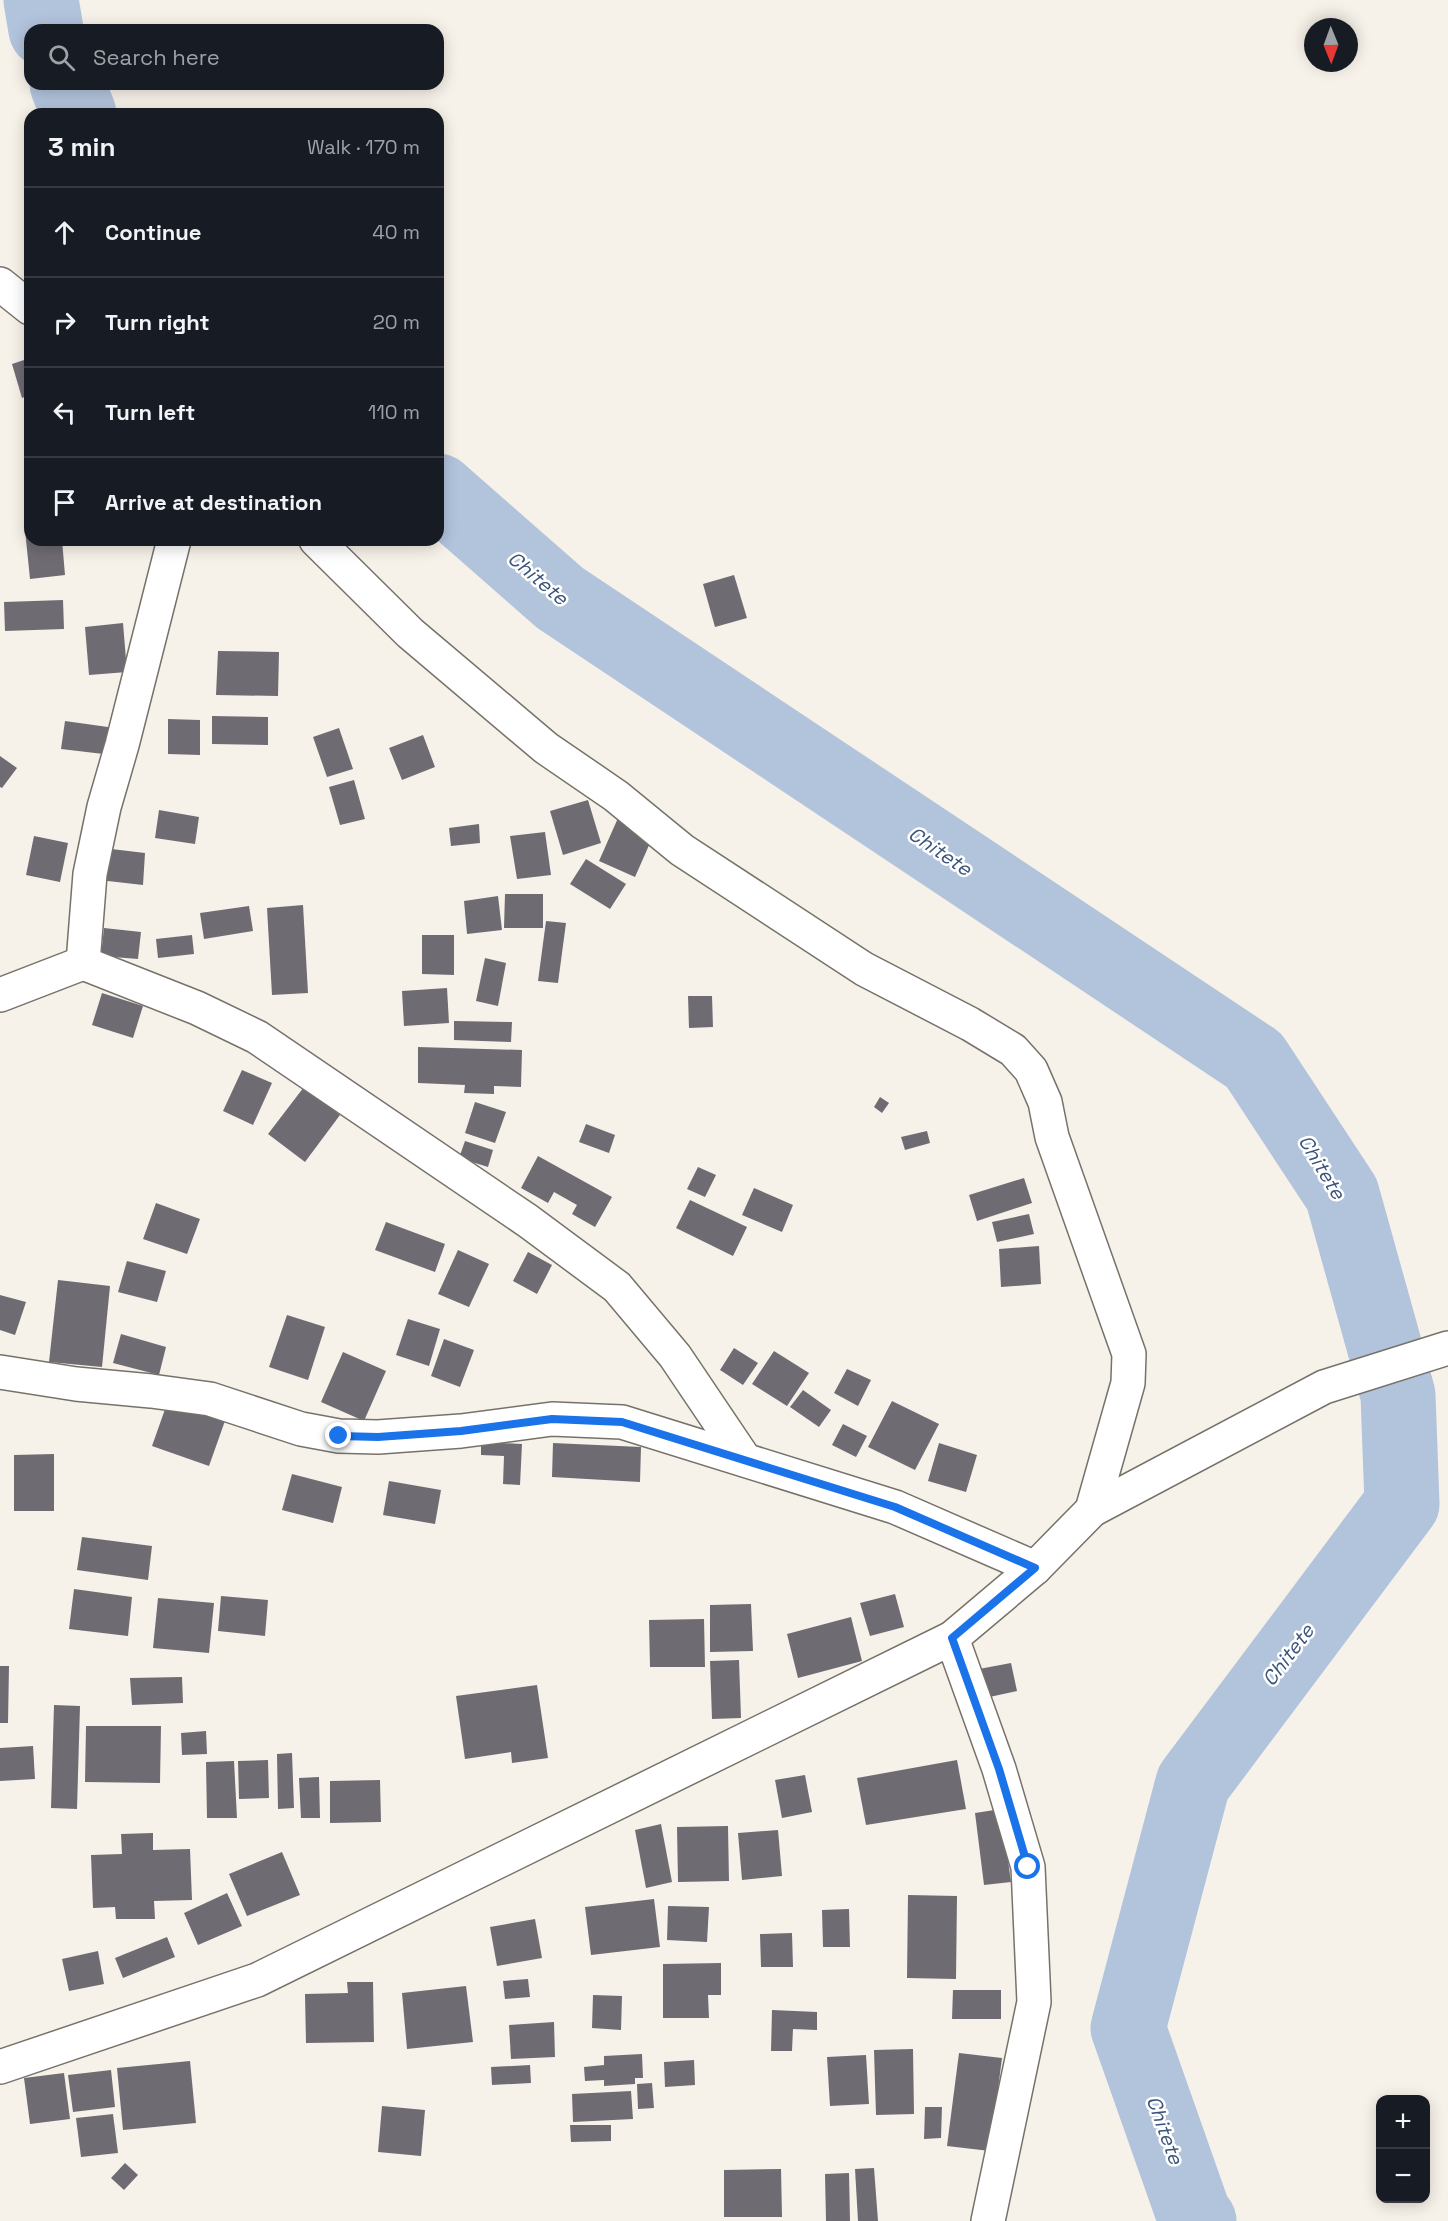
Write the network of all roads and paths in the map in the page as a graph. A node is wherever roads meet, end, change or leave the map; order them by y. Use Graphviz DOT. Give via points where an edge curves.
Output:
graph roads {
  1 [pos="0,284"];
  2 [pos="24,303"];
  3 [pos="172,546"];
  4 [pos="322,546"];
  5 [pos="83,963"];
  6 [pos="0,995"];
  7 [pos="1448,1348"];
  8 [pos="0,1372"];
  9 [pos="745,1460"];
  10 [pos="1092,1510"];
  11 [pos="1035,1568"];
  12 [pos="952,1638"];
  13 [pos="0,2067"];
  14 [pos="988,2221"];
  1 -- 2 [label="street"];
  3 -- 5 [label="street" via="104,807 90,874"];
  4 -- 10 [label="street" via="419,641 546,748 616,796 682,850 864,969 1013,1050 1031,1070 1129,1354 1128,1383"];
  5 -- 6 [label="street"];
  5 -- 9 [label="street" via="257,1036 528,1221 617,1287 675,1356"];
  7 -- 10 [label="street" via="1324,1387"];
  8 -- 9 [label="street" via="210,1399 301,1429 339,1436 430,1433 552,1419 622,1422"];
  9 -- 11 [label="street" via="895,1507"];
  10 -- 11 [label="street"];
  11 -- 12 [label="street"];
  12 -- 13 [label="street" via="256,1980"];
  12 -- 14 [label="street" via="999,1769 1028,1867 1034,2002"];
}
